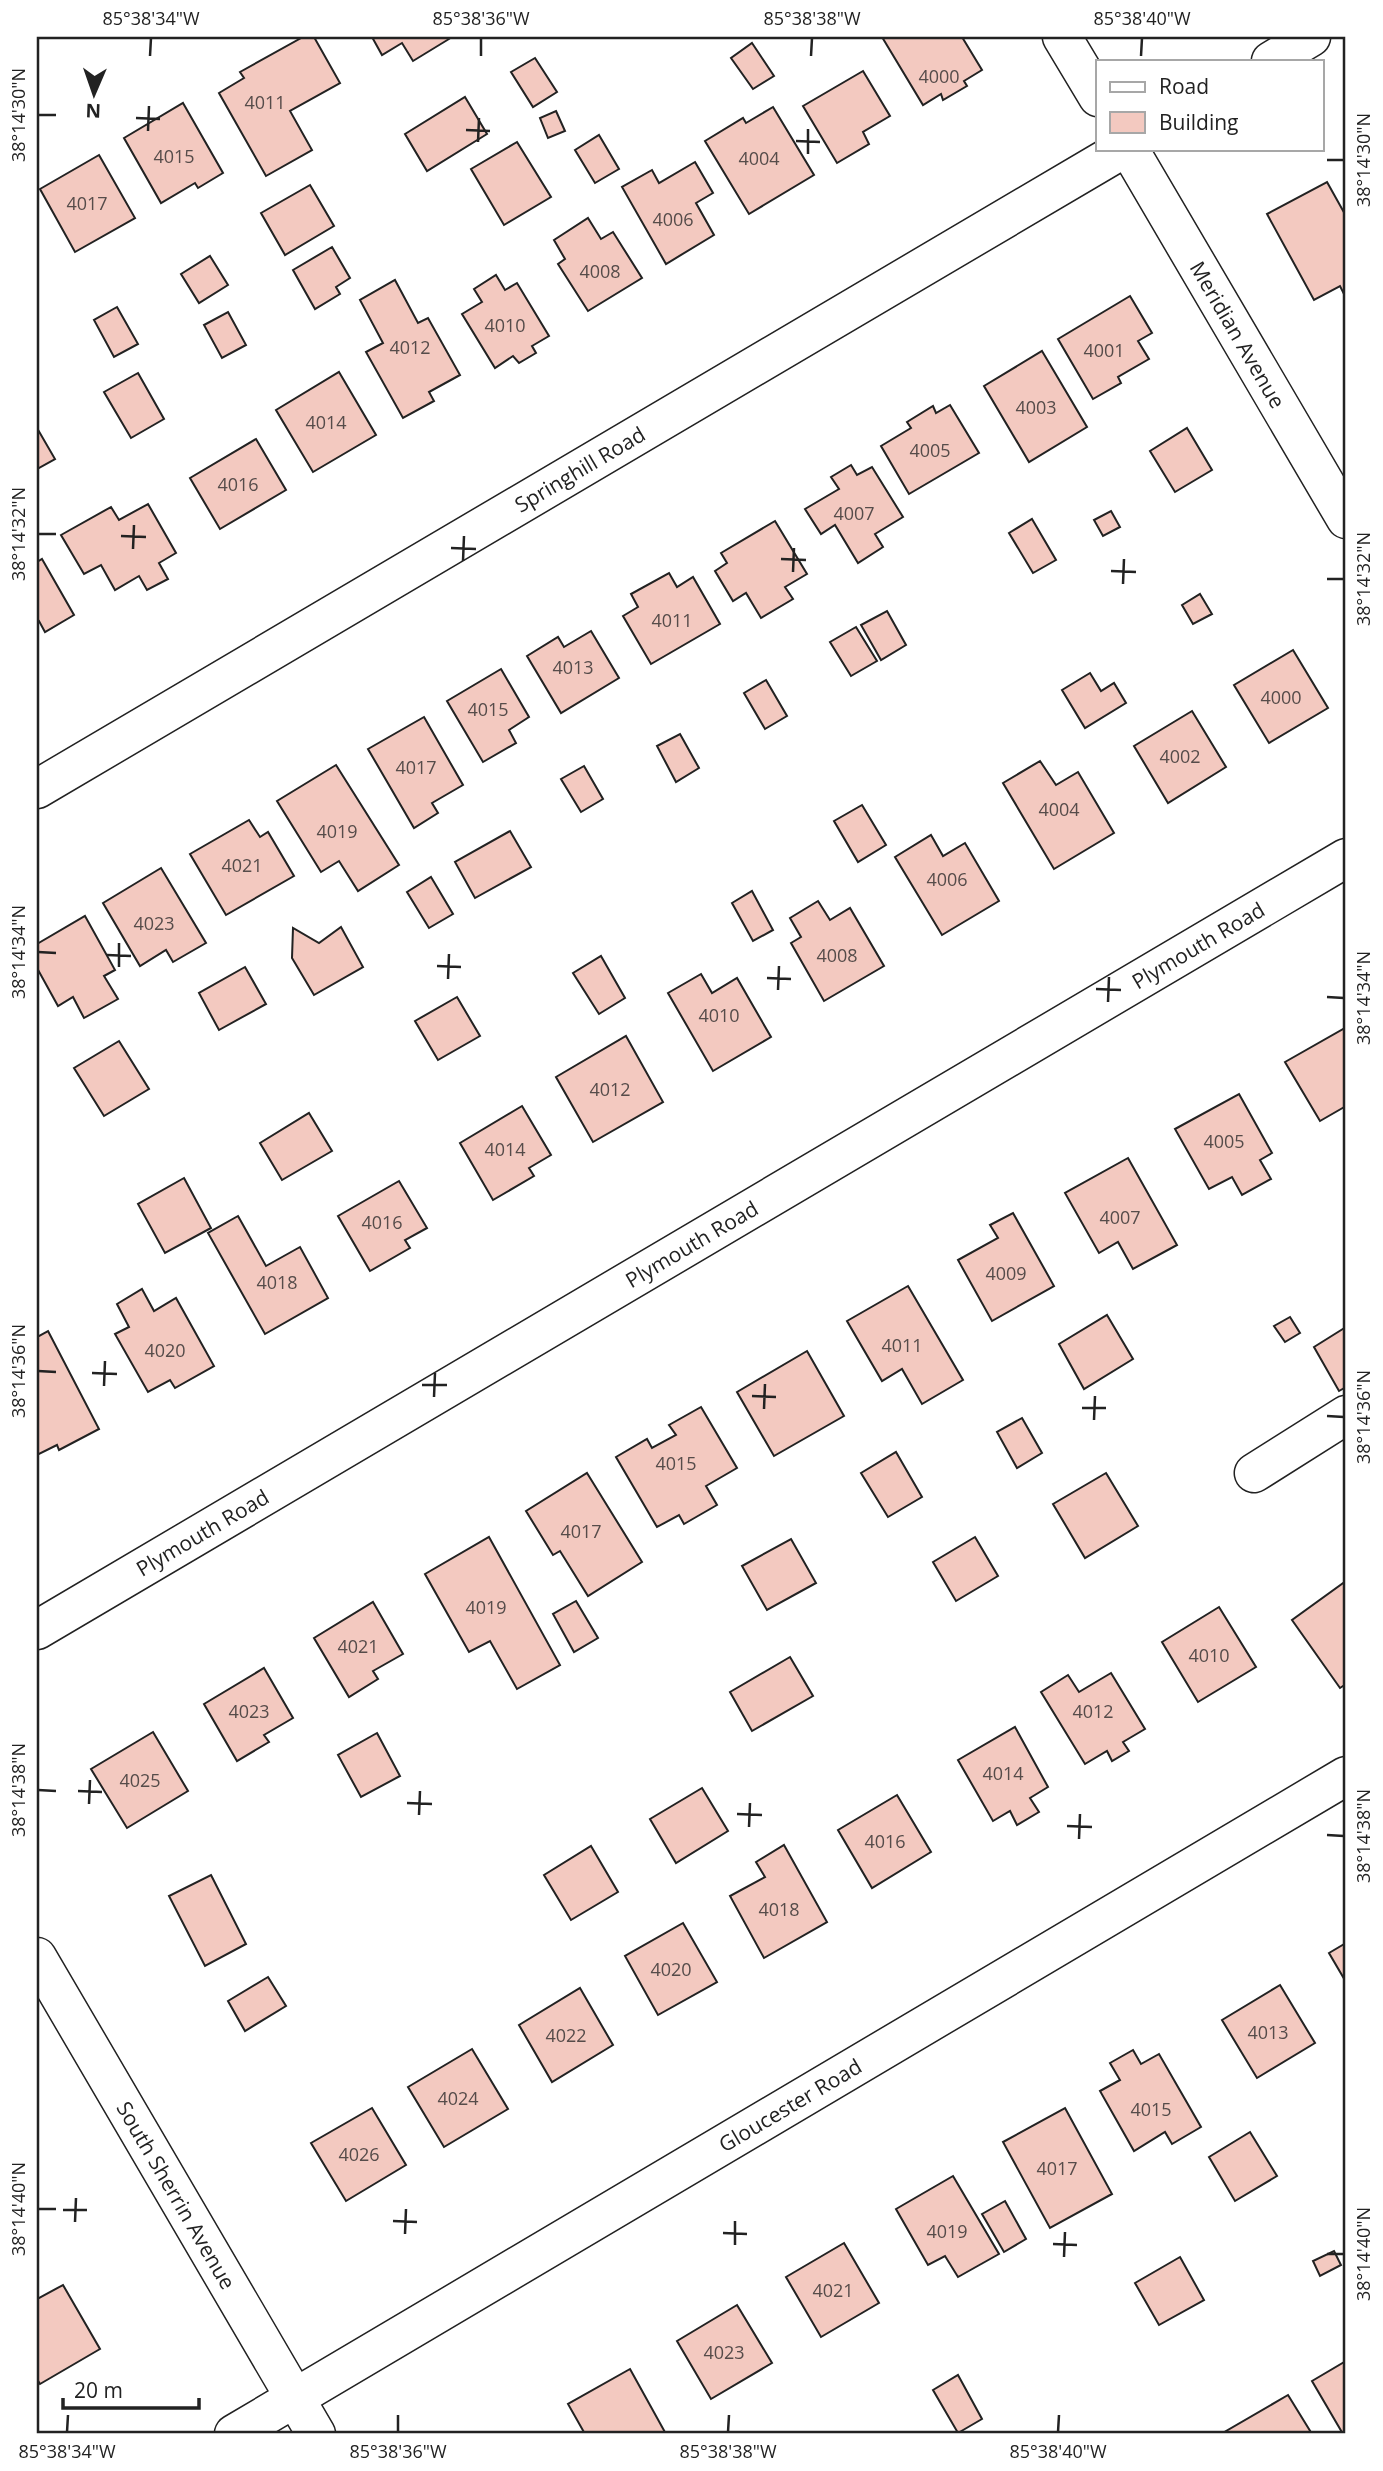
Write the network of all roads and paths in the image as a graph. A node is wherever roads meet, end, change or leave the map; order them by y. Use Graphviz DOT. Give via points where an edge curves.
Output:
graph roads {
  1 [pos="1062,37"];
  2 [pos="1311,37"];
  3 [pos="1273,60"];
  4 [pos="1096,94"];
  5 [pos="1121,150"];
  6 [pos="1130,150"];
  7 [pos="1346,519"];
  8 [pos="37,789"];
  9 [pos="1346,858"];
  10 [pos="1346,1415"];
  11 [pos="1254,1473"];
  12 [pos="37,1630"];
  13 [pos="1346,1776"];
  14 [pos="37,1957"];
  15 [pos="295,2398"];
  16 [pos="234,2434"];
  17 [pos="316,2434"];
  1 -- 4 [label="street"];
  2 -- 3 [label="street"];
  5 -- 8 [label="street, Springhill Road"];
  6 -- 7 [label="street, Meridian Avenue"];
  9 -- 12 [label="street, Plymouth Road"];
  10 -- 11 [label="street"];
  13 -- 15 [label="street, Gloucester Road"];
  14 -- 15 [label="street, South Sherrin Avenue"];
  15 -- 16 [label="street, Gloucester Road"];
  15 -- 17 [label="street, South Sherrin Avenue"];
}
